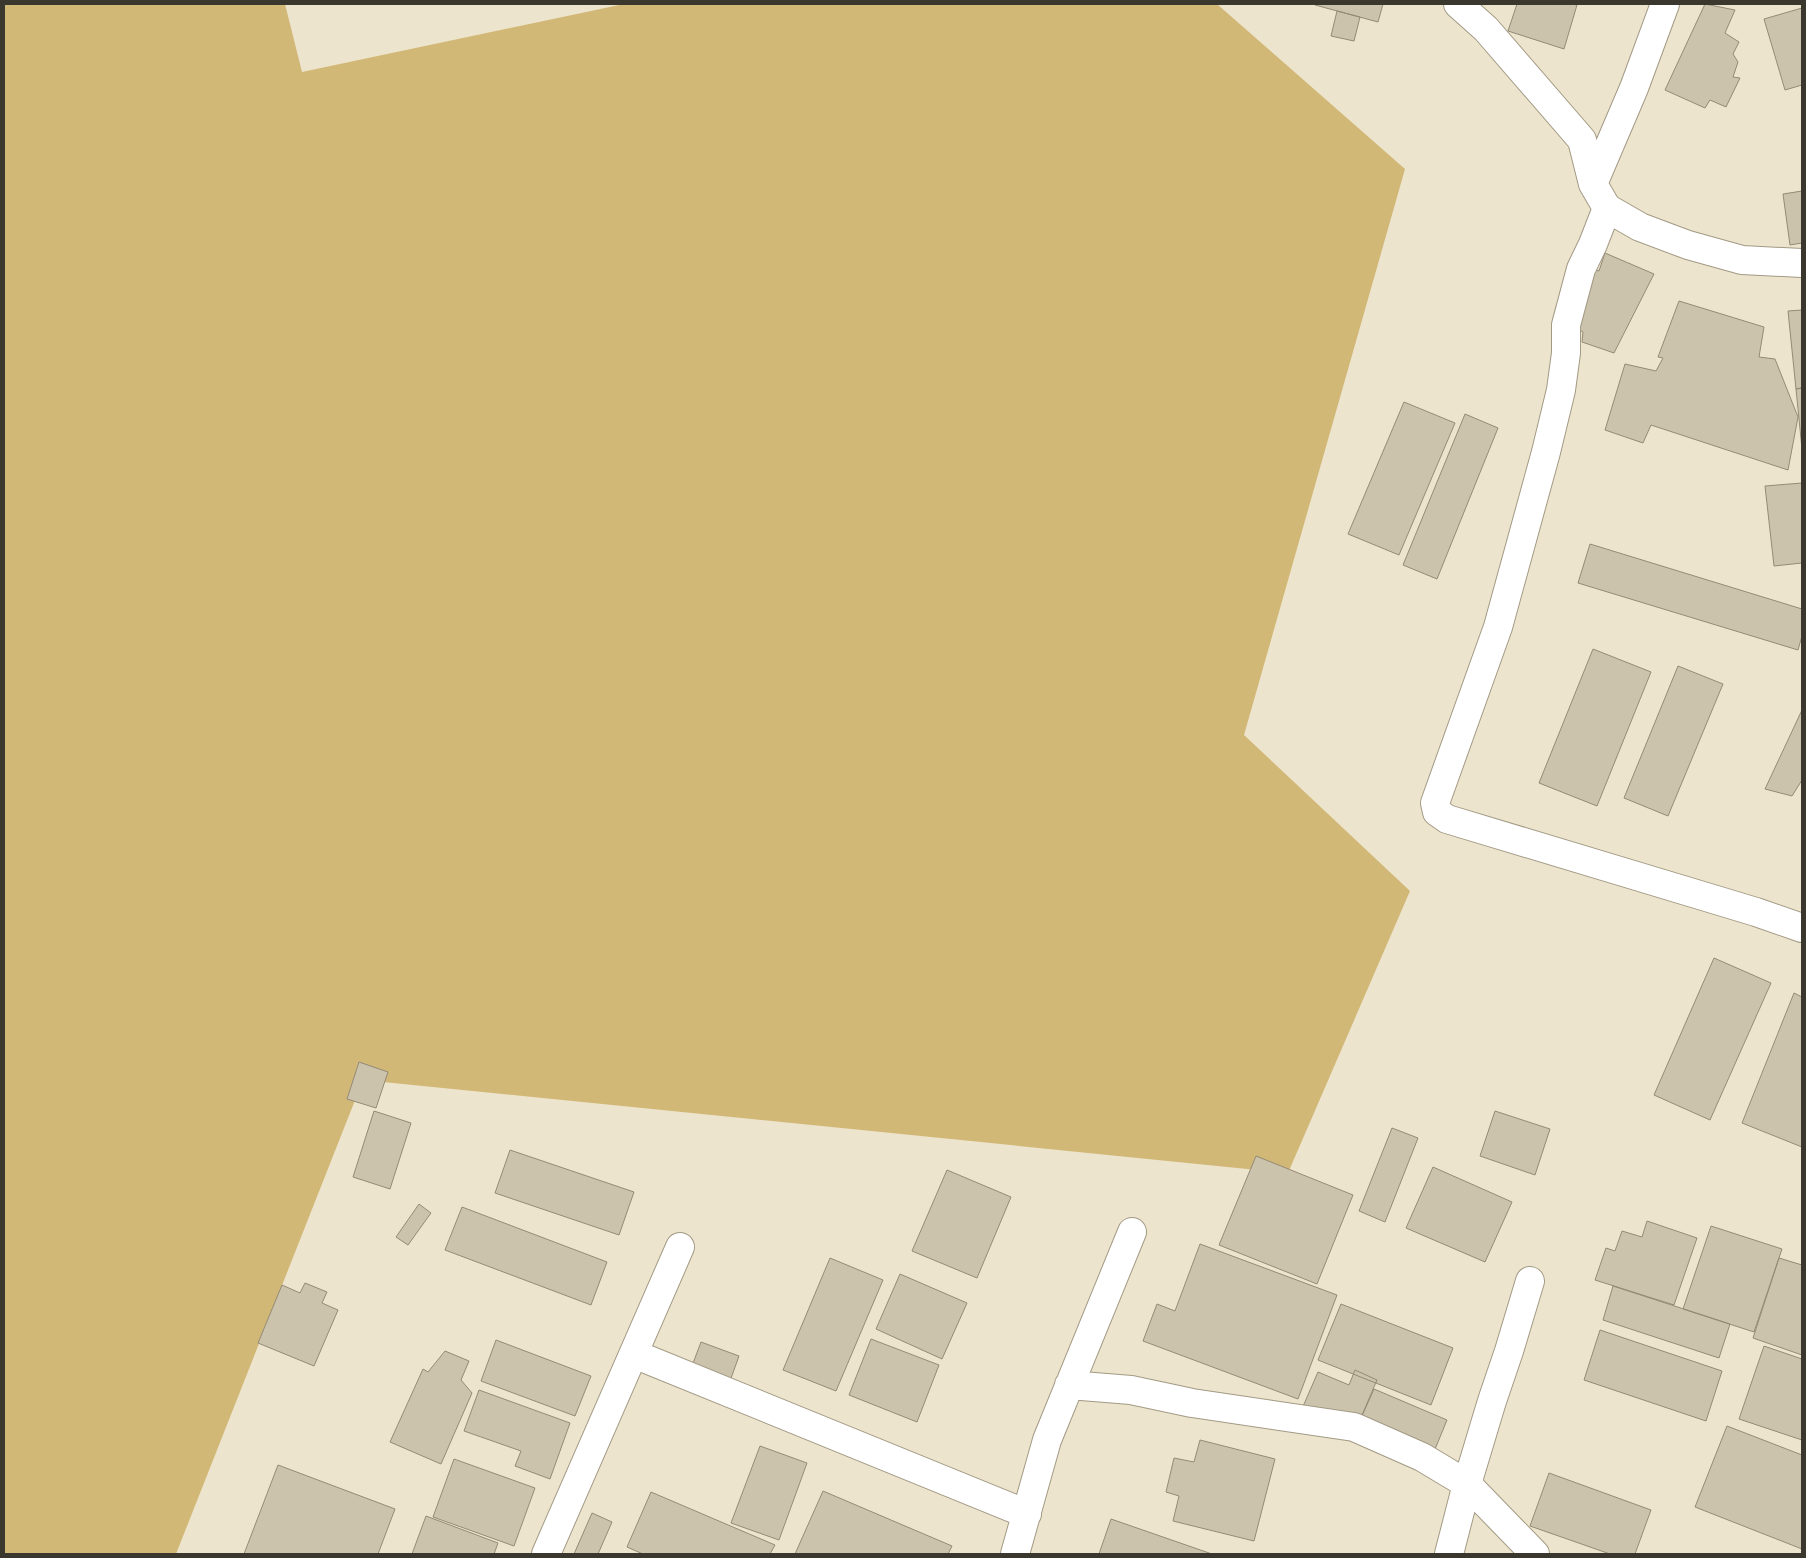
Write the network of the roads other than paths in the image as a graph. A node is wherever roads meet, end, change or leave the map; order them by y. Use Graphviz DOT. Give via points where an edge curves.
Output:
graph roads {
  1 [pos="1458,4"];
  2 [pos="1664,4"];
  3 [pos="1593,184"];
  4 [pos="1607,208"];
  5 [pos="1802,263"];
  6 [pos="1802,928"];
  7 [pos="1132,1232"];
  8 [pos="680,1247"];
  9 [pos="1530,1281"];
  10 [pos="634,1354"];
  11 [pos="1069,1385"];
  12 [pos="1467,1484"];
  13 [pos="1027,1514"];
  14 [pos="546,1554"];
  15 [pos="1015,1554"];
  16 [pos="1449,1554"];
  17 [pos="1535,1554"];
  1 -- 3 [label="street" via="1486,29 1582,140"];
  2 -- 3 [label="street" via="1634,88"];
  3 -- 4 [label="street"];
  4 -- 5 [label="street" via="1640,226 1688,245 1742,260"];
  4 -- 6 [label="street" via="1581,269 1566,324 1561,390 1498,627 1435,803 1437,812 1447,819"];
  7 -- 11 [label="street"];
  8 -- 10 [label="street"];
  9 -- 12 [label="street"];
  10 -- 13 [label="street"];
  10 -- 14 [label="street"];
  11 -- 12 [label="street" via="1131,1390 1192,1403 1354,1427 1422,1457"];
  11 -- 13 [label="street" via="1047,1440"];
  12 -- 16 [label="street"];
  12 -- 17 [label="street"];
  13 -- 15 [label="street"];
}
